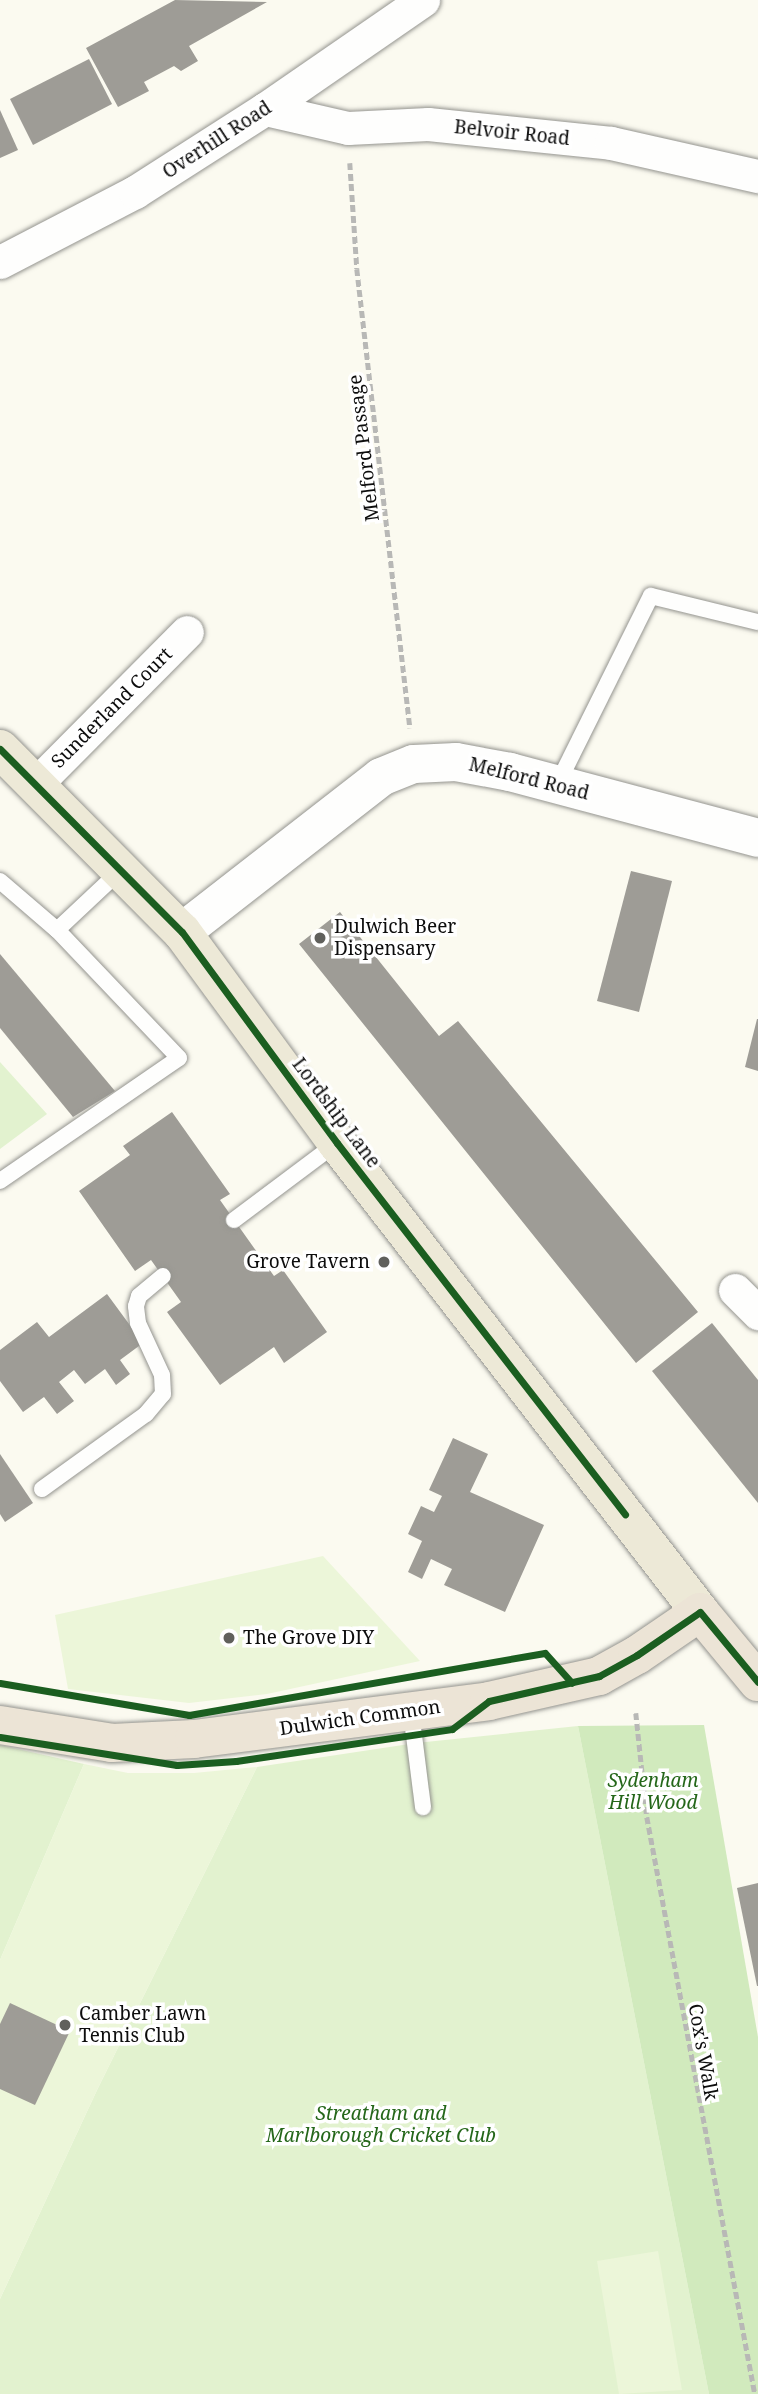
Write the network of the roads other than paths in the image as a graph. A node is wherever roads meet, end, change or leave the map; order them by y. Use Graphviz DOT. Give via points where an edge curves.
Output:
graph roads {
  1 [pos="424,0"];
  2 [pos="265,109"];
  3 [pos="758,176"];
  4 [pos="0,262"];
  5 [pos="758,622"];
  6 [pos="187,632"];
  7 [pos="0,749"];
  8 [pos="36,784"];
  9 [pos="557,785"];
  10 [pos="758,838"];
  11 [pos="121,870"];
  12 [pos="0,881"];
  13 [pos="57,930"];
  14 [pos="181,932"];
  15 [pos="337,1143"];
  16 [pos="0,1181"];
  17 [pos="234,1220"];
  18 [pos="163,1276"];
  19 [pos="42,1489"];
  20 [pos="700,1612"];
  21 [pos="758,1682"];
  22 [pos="411,1712"];
  23 [pos="0,1725"];
  24 [pos="423,1807"];
  1 -- 2 [label="street, Overhill Road"];
  2 -- 3 [label="street, Belvoir Road" via="348,128 428,124 611,143"];
  2 -- 4 [label="street, Overhill Road" via="135,192"];
  5 -- 9 [label="lane" via="651,596"];
  6 -- 8 [label="street, Sunderland Court"];
  7 -- 8 [label="main road, Lordship Lane"];
  8 -- 11 [label="main road, Lordship Lane"];
  9 -- 10 [label="street, Melford Road"];
  9 -- 14 [label="street, Melford Road" via="456,762 414,764 381,777"];
  11 -- 13 [label="lane"];
  11 -- 14 [label="main road, Lordship Lane"];
  12 -- 13 [label="lane"];
  13 -- 16 [label="lane" via="179,1059"];
  14 -- 15 [label="main road, Lordship Lane"];
  15 -- 17 [label="lane"];
  15 -- 20 [label="main road, Lordship Lane"];
  18 -- 19 [label="lane" via="139,1296 136,1306 138,1323 162,1374 163,1394 146,1414"];
  20 -- 21 [label="highway, Lordship Lane"];
  20 -- 22 [label="highway, Dulwich Common" via="598,1676 489,1701"];
  22 -- 23 [label="highway, Dulwich Common" via="212,1738 112,1743"];
  22 -- 24 [label="lane"];
}
